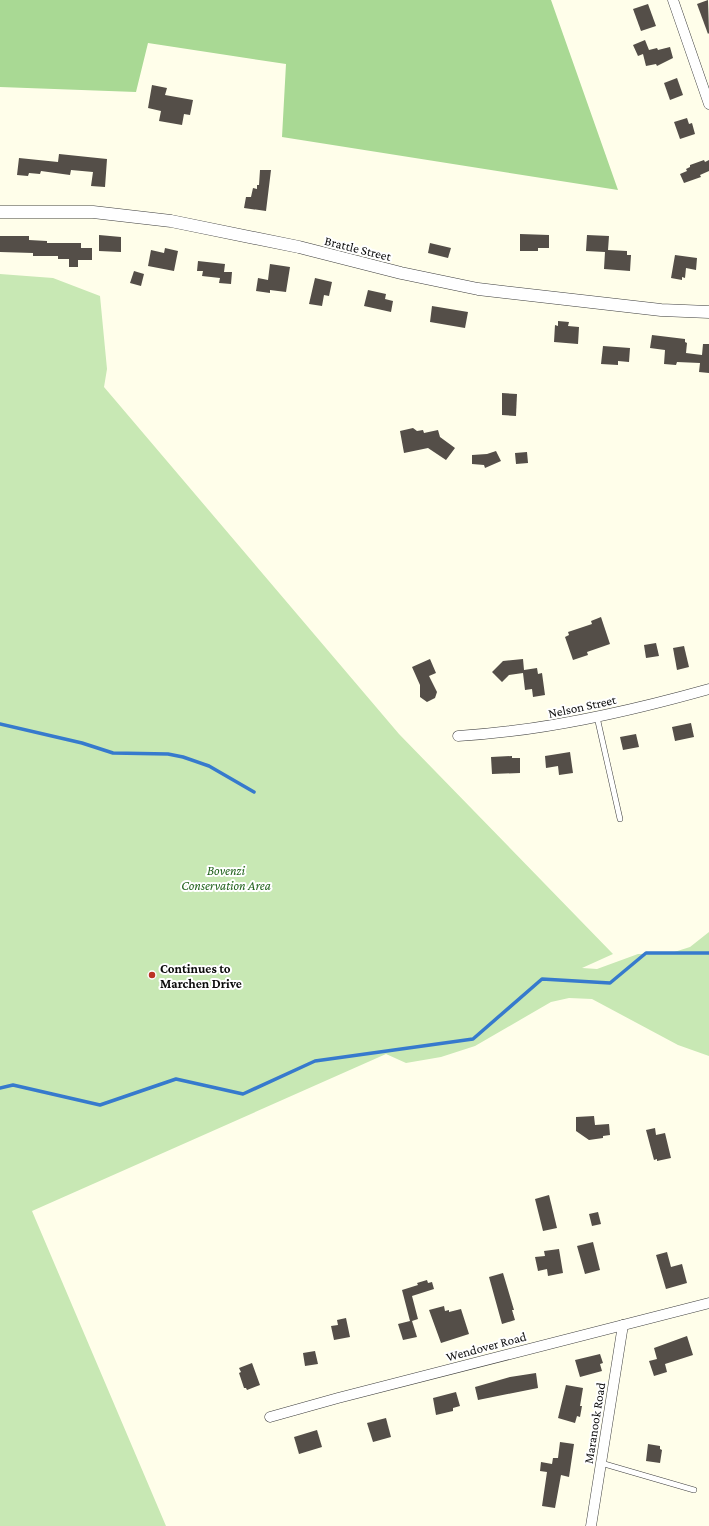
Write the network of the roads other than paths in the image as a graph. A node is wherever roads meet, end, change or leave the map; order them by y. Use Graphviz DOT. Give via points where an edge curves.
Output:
graph roads {
  1 [pos="673,0"];
  2 [pos="709,104"];
  3 [pos="0,212"];
  4 [pos="709,312"];
  5 [pos="709,689"];
  6 [pos="597,717"];
  7 [pos="458,736"];
  8 [pos="620,819"];
  9 [pos="709,1303"];
  10 [pos="623,1325"];
  11 [pos="270,1417"];
  12 [pos="601,1463"];
  13 [pos="694,1490"];
  14 [pos="591,1526"];
  1 -- 2 [label="street"];
  3 -- 4 [label="street, Brattle Street" via="93,212 171,221 300,247 401,274 478,289 654,309"];
  5 -- 6 [label="street, Nelson Street"];
  6 -- 7 [label="street, Nelson Street" via="495,734"];
  6 -- 8 [label="lane"];
  9 -- 10 [label="street, Wendover Road"];
  10 -- 11 [label="street, Wendover Road"];
  10 -- 12 [label="street, Maranook Road"];
  12 -- 13 [label="lane"];
  12 -- 14 [label="street, Maranook Road"];
}
